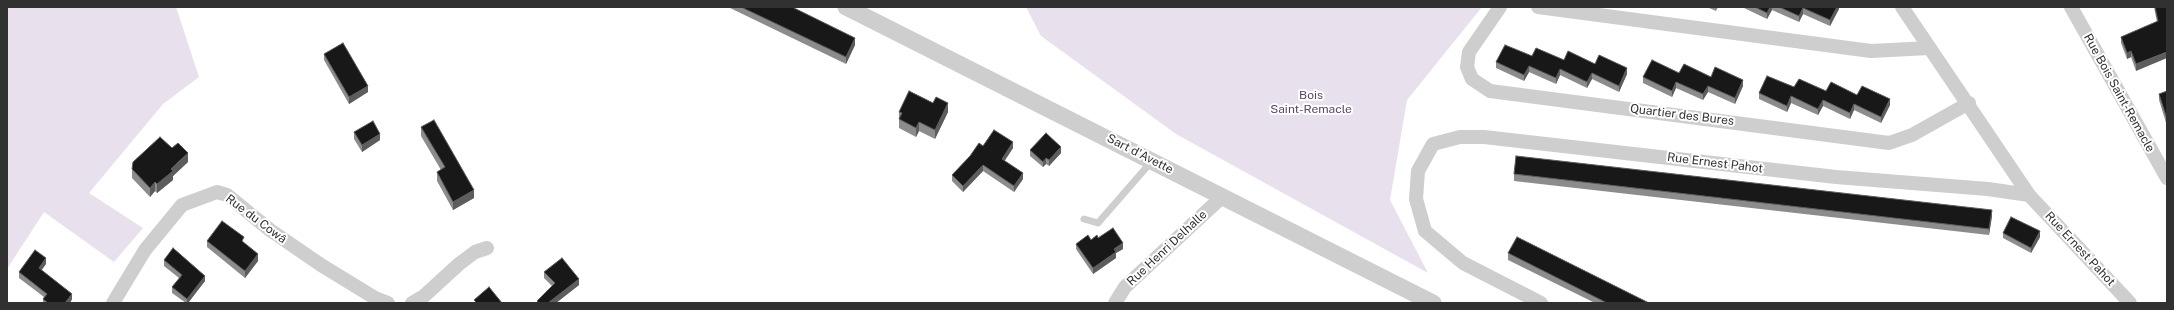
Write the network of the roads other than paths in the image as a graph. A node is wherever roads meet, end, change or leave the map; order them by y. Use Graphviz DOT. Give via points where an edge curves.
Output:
graph roads {
  1 [pos="846,7"];
  2 [pos="1500,7"];
  3 [pos="1538,7"];
  4 [pos="1902,7"];
  5 [pos="2070,7"];
  6 [pos="1929,48"];
  7 [pos="1969,103"];
  8 [pos="1152,161"];
  9 [pos="2167,178"];
  10 [pos="2029,195"];
  11 [pos="1223,196"];
  12 [pos="1084,219"];
  13 [pos="487,248"];
  14 [pos="113,303"];
  15 [pos="388,303"];
  16 [pos="412,303"];
  17 [pos="1115,303"];
  18 [pos="1433,303"];
  19 [pos="1542,303"];
  20 [pos="2130,303"];
  1 -- 8 [label="street, Sart d'Avette"];
  2 -- 7 [label="street, Quartier des Bures" via="1469,52 1467,67 1472,79 1490,91 1889,142 1912,135"];
  3 -- 6 [label="street" via="1871,51"];
  4 -- 6 [label="street, Rue Ernest Pahot"];
  5 -- 9 [label="street, Rue Bois Saint-Remacle"];
  6 -- 7 [label="street, Rue Ernest Pahot"];
  7 -- 10 [label="street, Rue Ernest Pahot"];
  8 -- 11 [label="street, Sart d'Avette"];
  8 -- 12 [label="lane" via="1098,223"];
  10 -- 19 [label="street, Rue Ernest Pahot" via="1836,177 1484,137 1460,137 1433,144 1418,171 1416,199 1425,231 1462,263"];
  10 -- 20 [label="street, Rue Ernest Pahot"];
  11 -- 17 [label="street, Rue Henri Delhalle" via="1125,287"];
  11 -- 18 [label="street, Sart d'Avette"];
  13 -- 16 [label="street" via="475,252 458,264 424,296"];
  14 -- 15 [label="street, Rue du Cowâ" via="145,250 182,205 217,192 227,195 270,230 321,265 375,298"];
}
